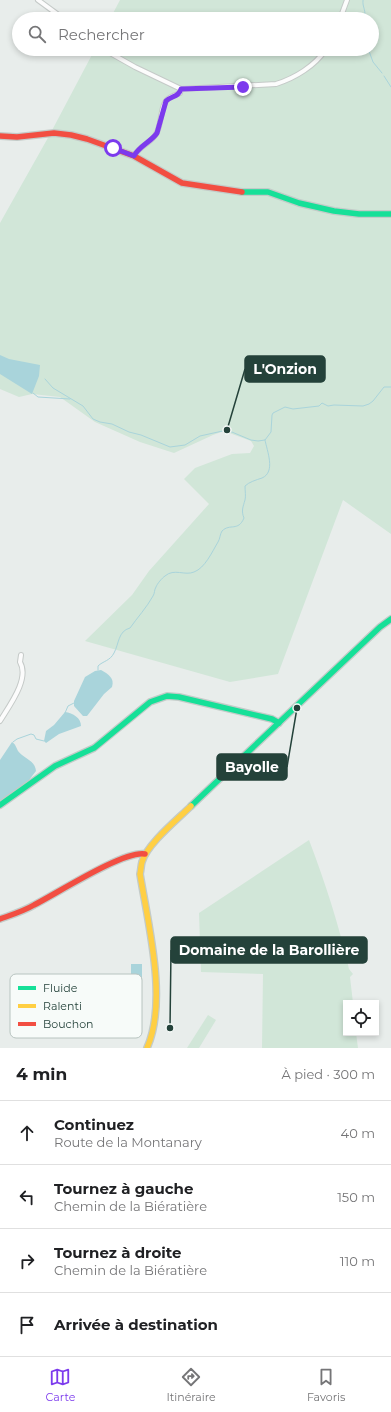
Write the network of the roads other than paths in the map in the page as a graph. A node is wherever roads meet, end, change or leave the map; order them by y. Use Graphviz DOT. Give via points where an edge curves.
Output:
graph roads {
  1 [pos="38,0"];
  2 [pos="347,0"];
  3 [pos="54,12"];
  4 [pos="343,12"];
  5 [pos="115,56"];
  6 [pos="321,56"];
  7 [pos="181,89"];
  8 [pos="0,136"];
  9 [pos="134,156"];
  10 [pos="391,214"];
  11 [pos="391,618"];
  12 [pos="21,655"];
  13 [pos="0,721"];
  14 [pos="279,723"];
  15 [pos="0,805"];
  16 [pos="145,854"];
  17 [pos="0,919"];
  18 [pos="147,1048"];
  1 -- 3 [label="street"];
  2 -- 4 [label="street"];
  5 -- 7 [label="street"];
  6 -- 7 [label="street" via="288,80 276,84"];
  7 -- 9 [label="street" via="180,93 166,101 155,136 138,149"];
  8 -- 9 [label="street" via="54,133 87,139"];
  9 -- 10 [label="street" via="182,183 243,192 268,192 299,203 341,212"];
  11 -- 14 [label="street"];
  12 -- 13 [label="street" via="21,685"];
  14 -- 15 [label="street" via="272,719 167,696 150,702 94,748 55,766"];
  14 -- 16 [label="street" via="165,831"];
  16 -- 17 [label="street" via="131,855 101,868 33,906"];
  16 -- 18 [label="street" via="140,874 157,996 152,1037"];
}
